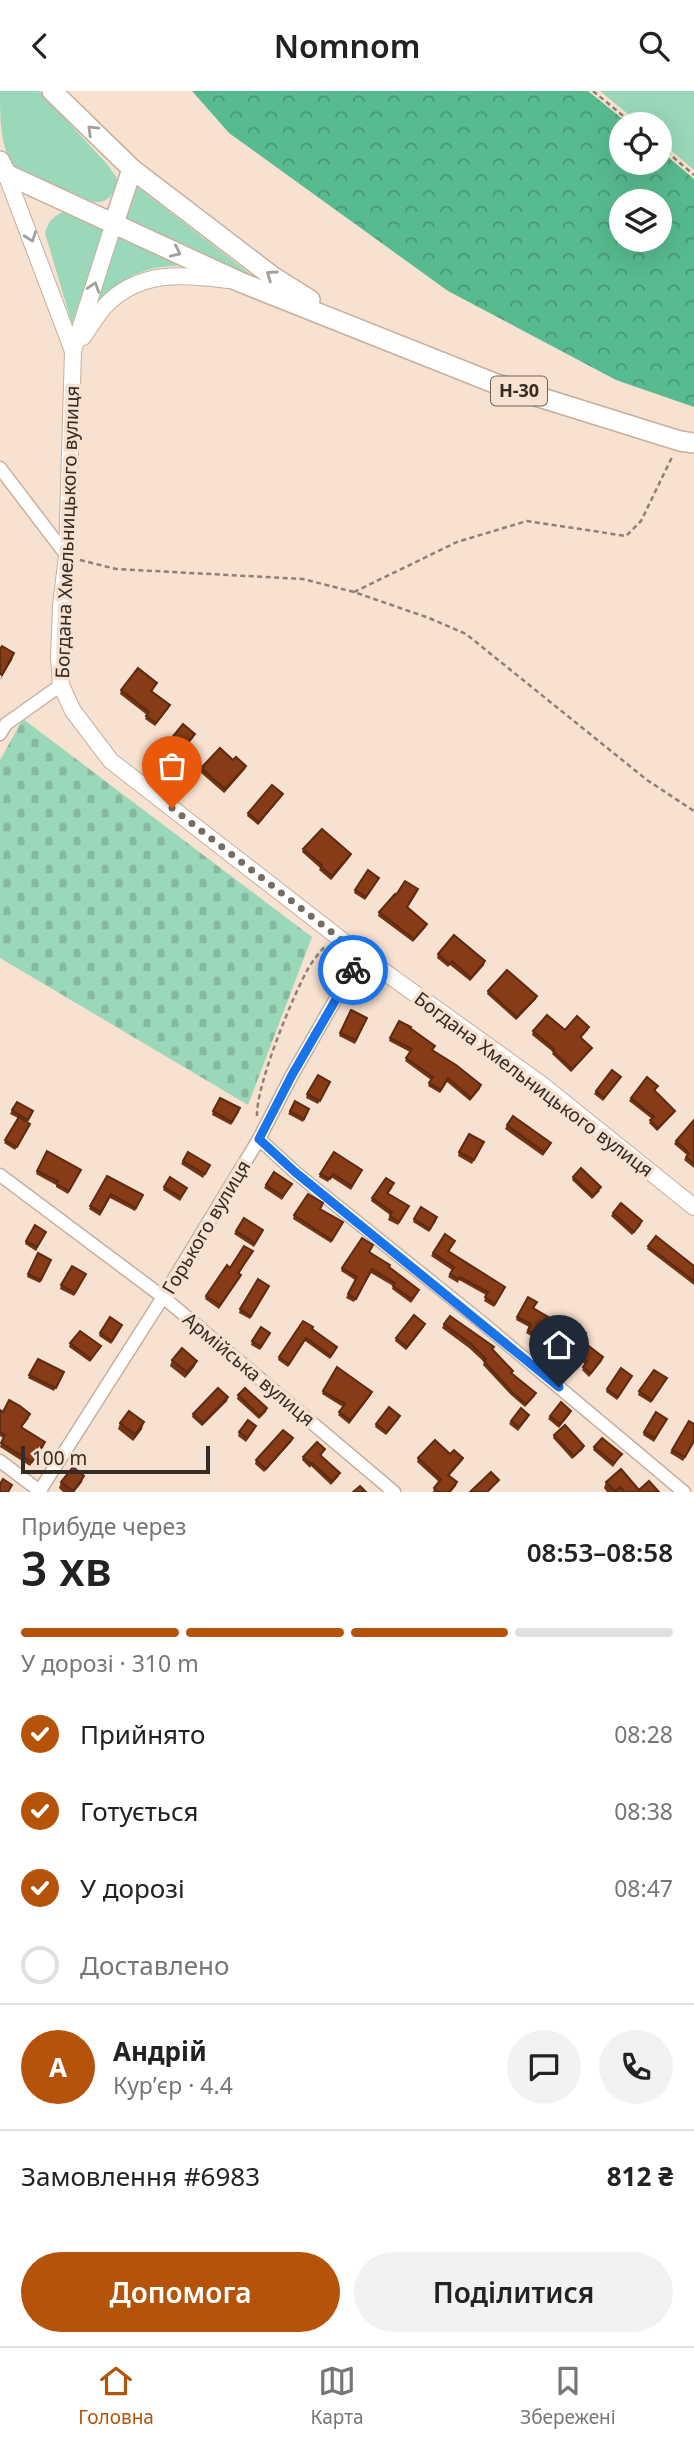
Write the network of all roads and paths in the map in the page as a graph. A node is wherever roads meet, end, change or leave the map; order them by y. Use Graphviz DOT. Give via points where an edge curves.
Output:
graph roads {
  1 [pos="52,91"];
  2 [pos="593,91"];
  3 [pos="618,112"];
  4 [pos="672,156"];
  5 [pos="3,167"];
  6 [pos="132,169"];
  7 [pos="694,175"];
  8 [pos="114,223"];
  9 [pos="240,282"];
  10 [pos="349,325"];
  11 [pos="73,351"];
  12 [pos="687,442"];
  13 [pos="0,468"];
  14 [pos="67,556"];
  15 [pos="354,592"];
  16 [pos="61,685"];
  17 [pos="2,726"];
  18 [pos="694,811"];
  19 [pos="334,935"];
  20 [pos="361,955"];
  21 [pos="259,1139"];
  22 [pos="0,1175"];
  23 [pos="694,1207"];
  24 [pos="163,1297"];
  25 [pos="0,1461"];
  26 [pos="40,1492"];
  27 [pos="394,1492"];
  28 [pos="684,1492"];
  6 -- 1 [label="main road, Н-30, one-way"];
  2 -- 3 [label="path"];
  4 -- 7 [label="path"];
  5 -- 8 [label="main road, Н-30"];
  5 -- 11 [label="street, one-way"];
  6 -- 8 [label="main road"];
  10 -- 6 [label="main road, Н-30, one-way" via="272,276"];
  8 -- 9 [label="main road, Н-30, one-way"];
  11 -- 8 [label="street, one-way"];
  9 -- 10 [label="main road, Н-30"];
  9 -- 11 [label="street" via="187,274 139,282 105,306"];
  10 -- 12 [label="main road, Н-30" via="494,383"];
  11 -- 14 [label="street, Богдана Хмельницького вулиця"];
  12 -- 15 [label="path" via="641,521 626,536 527,521 457,543"];
  13 -- 14 [label="street"];
  14 -- 15 [label="path" via="116,569 303,579"];
  14 -- 16 [label="street, Богдана Хмельницького вулиця" via="61,606"];
  15 -- 18 [label="path" via="466,634 647,780"];
  16 -- 17 [label="street"];
  16 -- 19 [label="street, Богдана Хмельницького вулиця" via="73,711 111,761"];
  19 -- 20 [label="street, Богдана Хмельницького вулиця"];
  19 -- 21 [label="path" via="310,966 278,1038 257,1111"];
  20 -- 21 [label="street, Горького вулиця"];
  20 -- 23 [label="street, Богдана Хмельницького вулиця" via="541,1084"];
  21 -- 24 [label="street, Горького вулиця"];
  21 -- 28 [label="street"];
  22 -- 24 [label="street, Армійська вулиця"];
  24 -- 26 [label="street, Горького вулиця"];
  24 -- 27 [label="street, Армійська вулиця"];
  25 -- 26 [label="street"];
}
